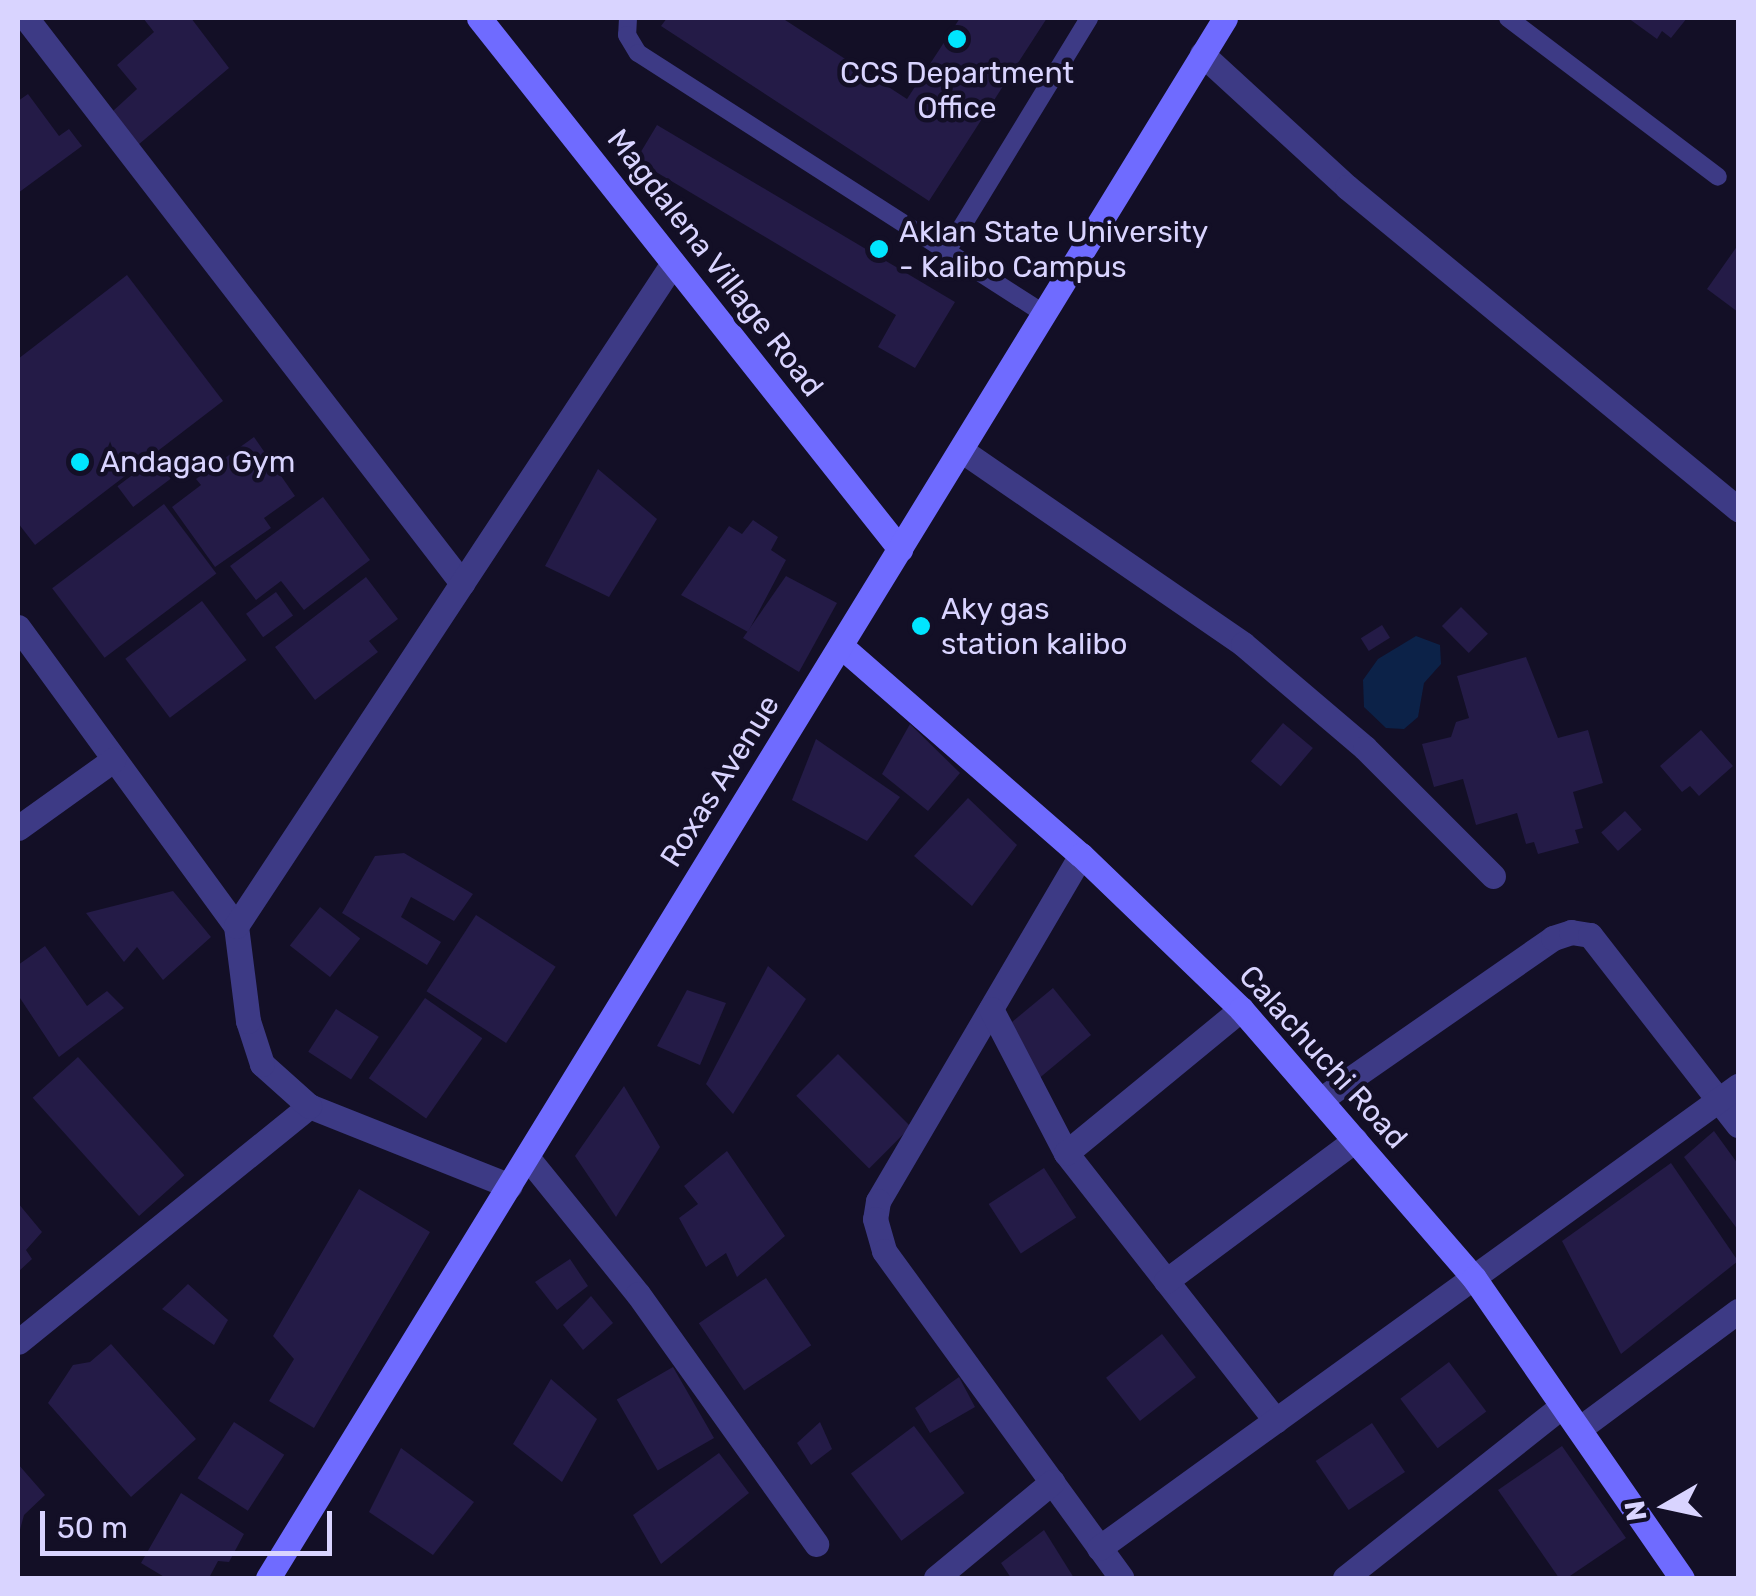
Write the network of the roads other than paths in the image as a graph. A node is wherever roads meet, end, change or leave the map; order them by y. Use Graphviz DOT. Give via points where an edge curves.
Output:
graph roads {
  1 [pos="26,18"];
  2 [pos="479,18"];
  3 [pos="628,18"];
  4 [pos="1089,18"];
  5 [pos="1225,18"];
  6 [pos="1508,18"];
  7 [pos="1202,54"];
  8 [pos="1718,177"];
  9 [pos="947,252"];
  10 [pos="673,262"];
  11 [pos="1044,314"];
  12 [pos="961,450"];
  13 [pos="1738,509"];
  14 [pos="900,549"];
  15 [pos="462,583"];
  16 [pos="18,627"];
  17 [pos="841,646"];
  18 [pos="113,760"];
  19 [pos="18,828"];
  20 [pos="1081,856"];
  21 [pos="1493,876"];
  22 [pos="236,926"];
  23 [pos="1241,1008"];
  24 [pos="990,1010"];
  25 [pos="1729,1093"];
  26 [pos="1320,1100"];
  27 [pos="309,1106"];
  28 [pos="1738,1125"];
  29 [pos="1354,1140"];
  30 [pos="1066,1153"];
  31 [pos="527,1157"];
  32 [pos="510,1186"];
  33 [pos="1474,1278"];
  34 [pos="1166,1280"];
  35 [pos="1738,1312"];
  36 [pos="18,1342"];
  37 [pos="1562,1406"];
  38 [pos="1276,1421"];
  39 [pos="1579,1430"];
  40 [pos="1052,1482"];
  41 [pos="816,1544"];
  42 [pos="1100,1548"];
  43 [pos="268,1578"];
  44 [pos="936,1578"];
  45 [pos="1122,1578"];
  46 [pos="1345,1578"];
  47 [pos="1682,1578"];
  1 -- 15 [label="street"];
  2 -- 10 [label="street, Magdalena Village Road"];
  3 -- 9 [label="lane" via="627,35 638,53"];
  4 -- 9 [label="lane"];
  5 -- 7 [label="street, Roxas Avenue"];
  6 -- 8 [label="lane"];
  7 -- 11 [label="street, Roxas Avenue"];
  7 -- 13 [label="street" via="1348,187"];
  9 -- 11 [label="lane"];
  10 -- 14 [label="street, Magdalena Village Road"];
  10 -- 15 [label="street"];
  11 -- 12 [label="street, Roxas Avenue"];
  12 -- 14 [label="street, Roxas Avenue"];
  12 -- 21 [label="street" via="1243,644 1365,748"];
  14 -- 17 [label="street, Roxas Avenue"];
  15 -- 22 [label="street"];
  16 -- 18 [label="street"];
  17 -- 20 [label="street, Calachuchi Road"];
  17 -- 31 [label="street, Roxas Avenue"];
  18 -- 19 [label="street"];
  18 -- 22 [label="street"];
  20 -- 23 [label="street, Calachuchi Road"];
  20 -- 24 [label="street"];
  22 -- 27 [label="street" via="248,1021 262,1064"];
  23 -- 26 [label="street, Calachuchi Road"];
  23 -- 30 [label="street"];
  24 -- 30 [label="street"];
  24 -- 40 [label="street" via="878,1201 874,1219 884,1252"];
  25 -- 26 [label="street" via="1590,934 1571,932 1553,938"];
  25 -- 28 [label="street"];
  25 -- 33 [label="street"];
  26 -- 29 [label="street, Calachuchi Road"];
  27 -- 32 [label="street"];
  27 -- 36 [label="street"];
  29 -- 33 [label="street, Calachuchi Road"];
  29 -- 34 [label="street"];
  30 -- 34 [label="street"];
  31 -- 32 [label="street, Roxas Avenue"];
  31 -- 41 [label="street" via="638,1294"];
  32 -- 43 [label="street, Roxas Avenue"];
  33 -- 37 [label="street, Calachuchi Road"];
  33 -- 38 [label="street"];
  34 -- 38 [label="street"];
  35 -- 39 [label="street"];
  37 -- 39 [label="street, Calachuchi Road"];
  37 -- 46 [label="street"];
  38 -- 42 [label="street"];
  39 -- 47 [label="street, Calachuchi Road"];
  40 -- 42 [label="street"];
  40 -- 44 [label="street"];
  42 -- 45 [label="street"];
}
